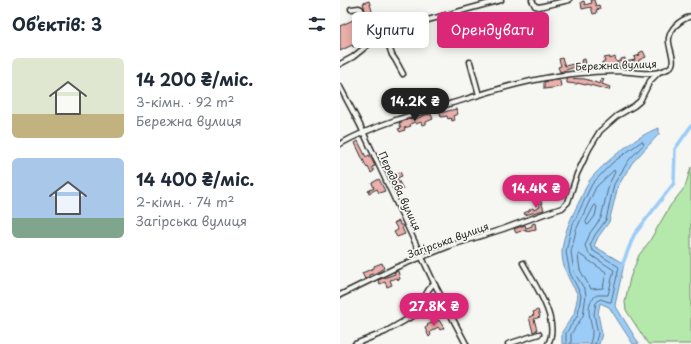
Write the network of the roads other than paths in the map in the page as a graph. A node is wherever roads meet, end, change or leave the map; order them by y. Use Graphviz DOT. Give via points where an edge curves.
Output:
graph roads {
  1 [pos="501,0"];
  2 [pos="532,0"];
  3 [pos="569,0"];
  4 [pos="351,9"];
  5 [pos="361,12"];
  6 [pos="691,15"];
  7 [pos="429,20"];
  8 [pos="364,48"];
  9 [pos="390,48"];
  10 [pos="470,62"];
  11 [pos="340,64"];
  12 [pos="641,73"];
  13 [pos="658,73"];
  14 [pos="404,74"];
  15 [pos="650,81"];
  16 [pos="340,87"];
  17 [pos="479,95"];
  18 [pos="345,96"];
  19 [pos="340,99"];
  20 [pos="364,133"];
  21 [pos="340,144"];
  22 [pos="422,257"];
  23 [pos="523,263"];
  24 [pos="434,282"];
  25 [pos="340,295"];
  26 [pos="539,334"];
  27 [pos="356,344"];
  28 [pos="466,344"];
  29 [pos="508,344"];
  30 [pos="548,344"];
  1 -- 7 [label="street"];
  2 -- 3 [label="street" via="535,6 539,7"];
  4 -- 5 [label="street" via="359,8"];
  6 -- 13 [label="street, Бережна вулиця" via="679,21 670,33 668,42 673,60 671,67"];
  8 -- 11 [label="street"];
  9 -- 14 [label="street"];
  10 -- 17 [label="street"];
  12 -- 13 [label="street, Бережна вулиця"];
  12 -- 15 [label="street"];
  12 -- 17 [label="street, Бережна вулиця" via="606,71 570,74 521,83"];
  13 -- 15 [label="street, Загірська вулиця"];
  15 -- 22 [label="street, Загірська вулиця" via="637,103 600,131 577,174 568,202 562,208"];
  16 -- 18 [label="street, Передова вулиця"];
  17 -- 20 [label="street, Бережна вулиця" via="405,117"];
  18 -- 19 [label="street"];
  18 -- 20 [label="street, Передова вулиця"];
  20 -- 21 [label="street, Бережна вулиця"];
  20 -- 22 [label="street, Передова вулиця"];
  22 -- 24 [label="street, Передова вулиця"];
  22 -- 25 [label="street, Загірська вулиця"];
  23 -- 30 [label="street" via="551,318 552,332"];
  24 -- 27 [label="street" via="426,294 425,310 385,332"];
  24 -- 28 [label="street, Передова вулиця"];
  26 -- 29 [label="street"];
}
